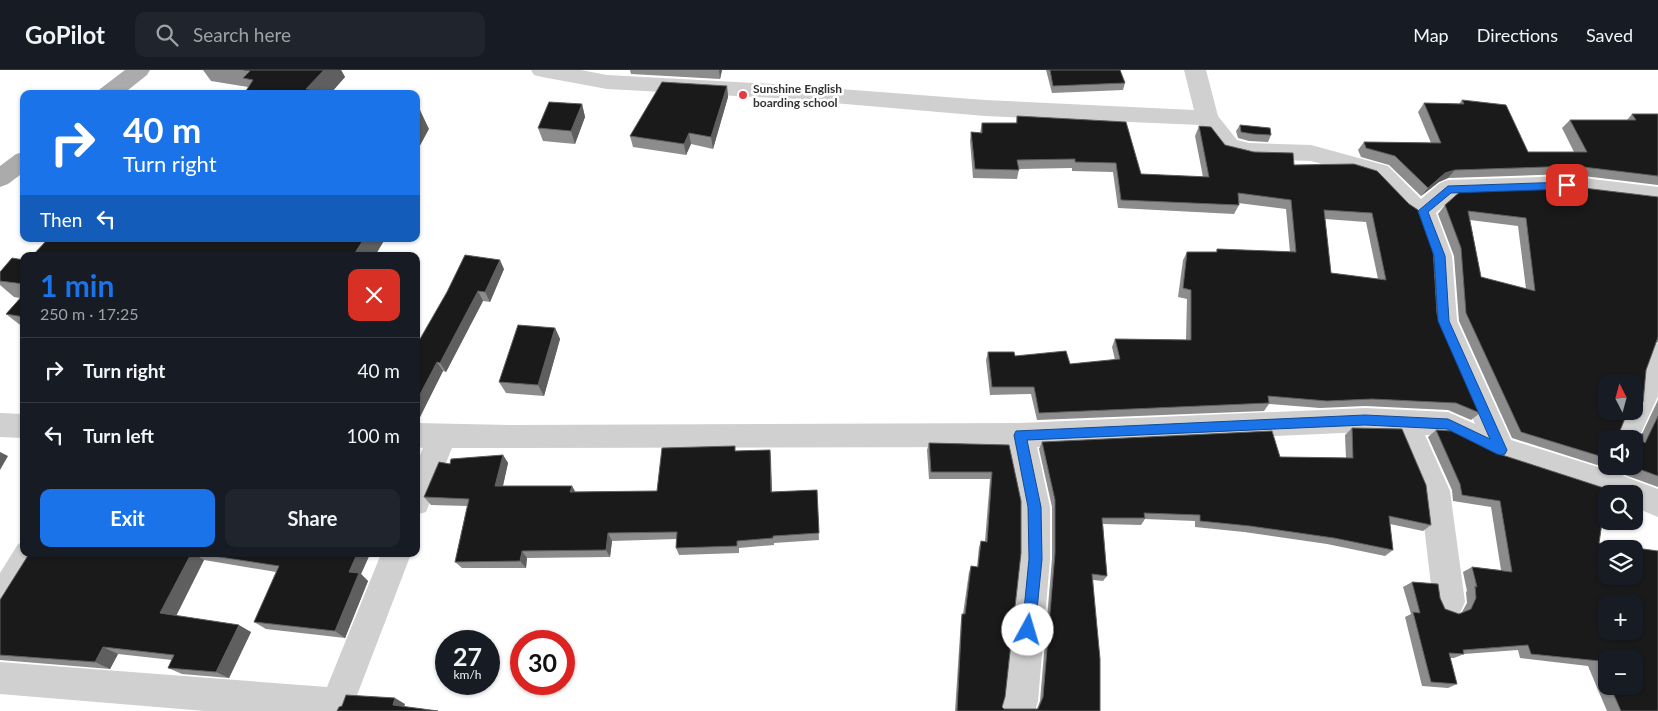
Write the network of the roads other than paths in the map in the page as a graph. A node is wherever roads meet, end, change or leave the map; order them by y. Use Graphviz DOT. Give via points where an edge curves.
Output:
graph roads {
  1 [pos="139,70"];
  2 [pos="1195,70"];
  3 [pos="557,71"];
  4 [pos="113,90"];
  5 [pos="1207,118"];
  6 [pos="20,163"];
  7 [pos="0,178"];
  8 [pos="1658,196"];
  9 [pos="1423,211"];
  10 [pos="1658,354"];
  11 [pos="1405,422"];
  12 [pos="0,426"];
  13 [pos="20,426"];
  14 [pos="1629,430"];
  15 [pos="429,435"];
  16 [pos="1020,435"];
  17 [pos="1501,450"];
  18 [pos="1598,471"];
  19 [pos="1612,475"];
  20 [pos="420,481"];
  21 [pos="1658,503"];
  22 [pos="27,557"];
  23 [pos="395,557"];
  24 [pos="0,601"];
  25 [pos="1449,602"];
  26 [pos="0,678"];
  27 [pos="336,708"];
  28 [pos="1018,711"];
  1 -- 4 [label="main road"];
  2 -- 5 [label="street"];
  3 -- 5 [label="street" via="607,82 774,90 985,108"];
  5 -- 9 [label="street" via="1229,146 1250,151 1311,153 1380,172 1412,205"];
  6 -- 7 [label="main road"];
  8 -- 9 [label="street" via="1567,185 1448,189"];
  9 -- 17 [label="street" via="1440,256 1444,321"];
  10 -- 14 [label="street" via="1651,381"];
  11 -- 16 [label="street" via="1365,420"];
  11 -- 17 [label="street" via="1448,424"];
  11 -- 25 [label="street" via="1435,491"];
  12 -- 13 [label="street"];
  15 -- 16 [label="street"];
  15 -- 20 [label="street"];
  16 -- 28 [label="street" via="1035,507 1036,559 1022,700"];
  17 -- 18 [label="street"];
  19 -- 21 [label="street"];
  22 -- 24 [label="street"];
  23 -- 27 [label="street"];
  26 -- 27 [label="street"];
}
